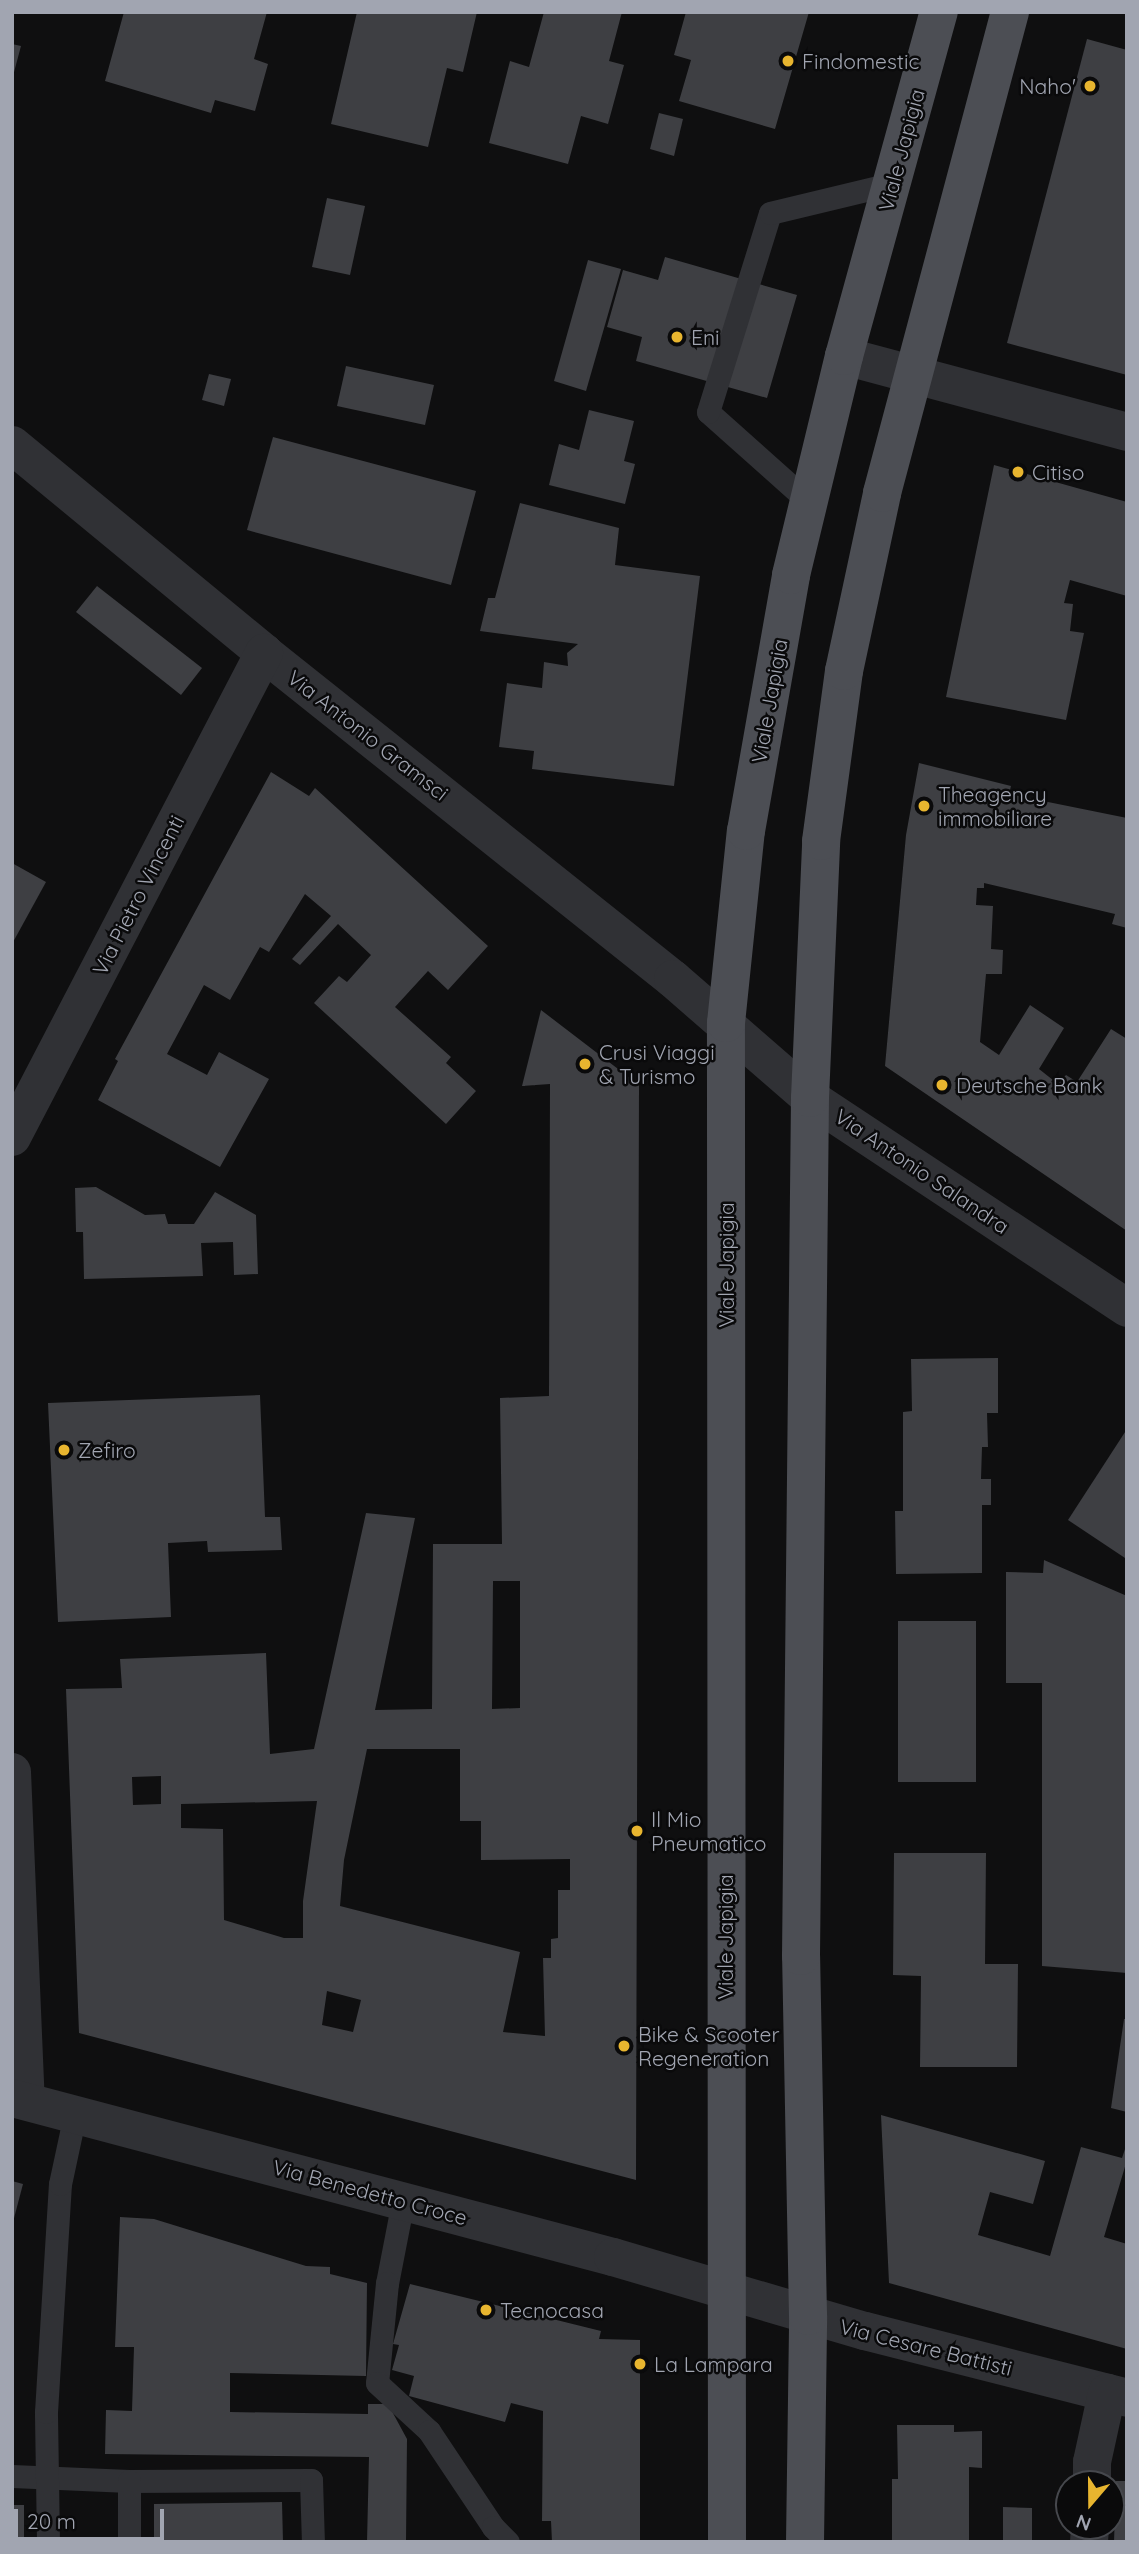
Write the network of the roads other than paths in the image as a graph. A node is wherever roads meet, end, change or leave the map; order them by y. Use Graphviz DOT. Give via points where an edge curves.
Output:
graph roads {
  1 [pos="939,12"];
  2 [pos="1010,12"];
  3 [pos="891,184"];
  4 [pos="844,356"];
  5 [pos="912,376"];
  6 [pos="1127,432"];
  7 [pos="12,445"];
  8 [pos="809,502"];
  9 [pos="264,653"];
  10 [pos="726,1023"];
  11 [pos="810,1098"];
  12 [pos="12,1138"];
  13 [pos="1127,1308"];
  14 [pos="12,1772"];
  15 [pos="19,2100"];
  16 [pos="75,2113"];
  17 [pos="403,2201"];
  18 [pos="727,2292"];
  19 [pos="808,2316"];
  20 [pos="1117,2395"];
  21 [pos="1092,2470"];
  22 [pos="12,2476"];
  23 [pos="47,2477"];
  24 [pos="129,2481"];
  25 [pos="48,2542"];
  26 [pos="129,2542"];
  27 [pos="313,2542"];
  28 [pos="509,2542"];
  29 [pos="727,2542"];
  30 [pos="805,2542"];
  1 -- 3 [label="main road, Viale Japigia"];
  2 -- 5 [label="main road"];
  3 -- 4 [label="main road, Viale Japigia"];
  3 -- 8 [label="lane" via="769,214 708,412"];
  4 -- 5 [label="street"];
  4 -- 8 [label="main road, Viale Japigia"];
  5 -- 6 [label="street"];
  5 -- 11 [label="main road" via="881,493 844,671 821,841"];
  7 -- 9 [label="street, Via Antonio Gramsci"];
  8 -- 10 [label="main road, Viale Japigia" via="791,575 746,831"];
  9 -- 10 [label="street, Via Antonio Gramsci"];
  9 -- 12 [label="street, Via Pietro Vincenti"];
  10 -- 11 [label="street, Via Antonio Salandra"];
  10 -- 18 [label="main road, Viale Japigia"];
  11 -- 13 [label="street, Via Antonio Salandra"];
  11 -- 19 [label="main road" via="801,1942"];
  14 -- 15 [label="street"];
  15 -- 16 [label="street, Via Benedetto Croce"];
  16 -- 17 [label="street, Via Benedetto Croce"];
  16 -- 23 [label="lane" via="60,2184 46,2412"];
  17 -- 18 [label="street, Via Benedetto Croce"];
  17 -- 28 [label="lane" via="387,2283 377,2383 429,2431 493,2527"];
  18 -- 19 [label="street, Via Cesare Battisti"];
  18 -- 29 [label="main road, Viale Japigia"];
  19 -- 20 [label="street, Via Cesare Battisti"];
  19 -- 30 [label="main road"];
  20 -- 21 [label="street"];
  22 -- 23 [label="lane"];
  23 -- 24 [label="lane"];
  23 -- 25 [label="lane"];
  24 -- 26 [label="lane"];
  24 -- 27 [label="lane" via="311,2480"];
}
